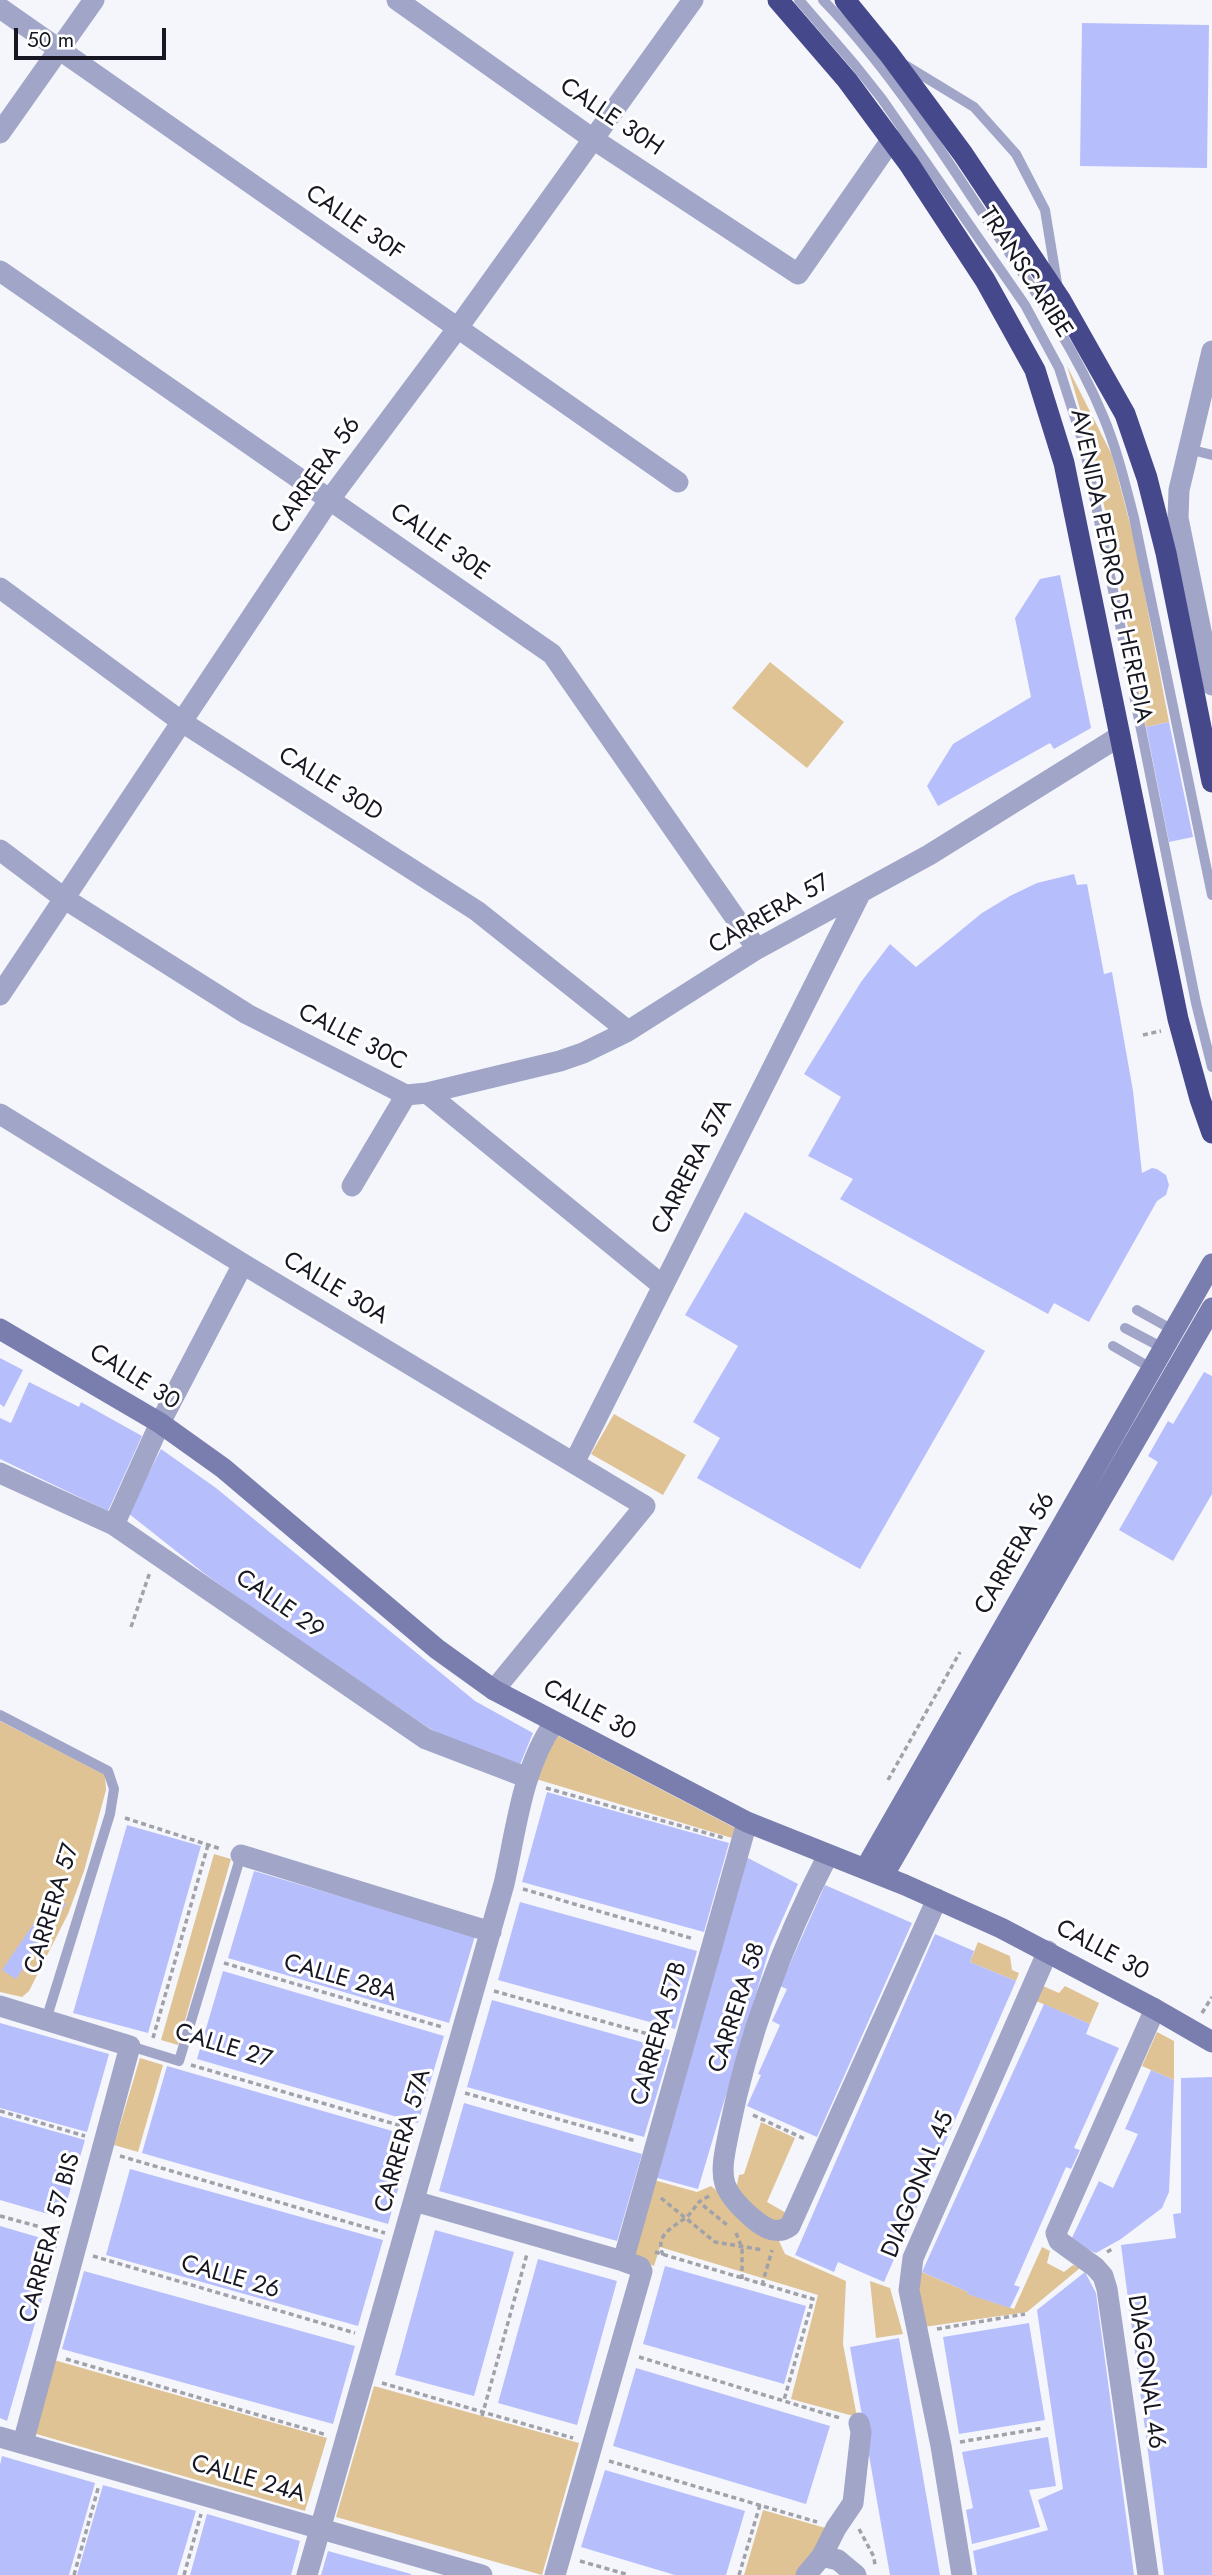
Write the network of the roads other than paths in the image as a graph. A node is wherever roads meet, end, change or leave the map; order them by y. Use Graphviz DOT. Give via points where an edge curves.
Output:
graph roads {
  1 [pos="94,0"];
  2 [pos="397,0"];
  3 [pos="693,0"];
  4 [pos="778,0"];
  5 [pos="799,0"];
  6 [pos="823,0"];
  7 [pos="845,0"];
  8 [pos="0,8"];
  9 [pos="59,48"];
  10 [pos="889,54"];
  11 [pos="0,133"];
  12 [pos="593,139"];
  13 [pos="892,139"];
  14 [pos="0,271"];
  15 [pos="1060,299"];
  16 [pos="457,329"];
  17 [pos="1212,351"];
  18 [pos="1188,449"];
  19 [pos="1212,455"];
  20 [pos="678,482"];
  21 [pos="330,499"];
  22 [pos="0,588"];
  23 [pos="1212,685"];
  24 [pos="182,722"];
  25 [pos="1120,736"];
  26 [pos="1212,782"];
  27 [pos="0,850"];
  28 [pos="860,894"];
  29 [pos="1212,895"];
  30 [pos="65,899"];
  31 [pos="757,949"];
  32 [pos="0,995"];
  33 [pos="628,1031"];
  34 [pos="1212,1067"];
  35 [pos="417,1094"];
  36 [pos="0,1114"];
  37 [pos="1212,1133"];
  38 [pos="352,1186"];
  39 [pos="243,1264"];
  40 [pos="1212,1264"];
  41 [pos="663,1286"];
  42 [pos="1212,1308"];
  43 [pos="1137,1310"];
  44 [pos="1125,1328"];
  45 [pos="0,1329"];
  46 [pos="1168,1339"];
  47 [pos="1113,1346"];
  48 [pos="1151,1368"];
  49 [pos="160,1423"];
  50 [pos="574,1463"];
  51 [pos="0,1473"];
  52 [pos="114,1525"];
  53 [pos="494,1690"];
  54 [pos="0,1715"];
  55 [pos="554,1723"];
  56 [pos="528,1780"];
  57 [pos="747,1822"];
  58 [pos="240,1855"];
  59 [pos="828,1855"];
  60 [pos="874,1873"];
  61 [pos="937,1899"];
  62 [pos="491,1932"];
  63 [pos="1048,1951"];
  64 [pos="0,2006"];
  65 [pos="1155,2009"];
  66 [pos="46,2020"];
  67 [pos="1212,2042"];
  68 [pos="139,2049"];
  69 [pos="414,2201"];
  70 [pos="626,2252"];
  71 [pos="859,2423"];
  72 [pos="0,2437"];
  73 [pos="23,2443"];
  74 [pos="319,2528"];
  75 [pos="822,2556"];
  76 [pos="558,2566"];
  77 [pos="307,2575"];
  78 [pos="482,2575"];
  79 [pos="806,2575"];
  80 [pos="856,2575"];
  81 [pos="961,2575"];
  82 [pos="1148,2575"];
  1 -- 9 [label="street"];
  2 -- 12 [label="street, CALLE 30H"];
  3 -- 12 [label="street, CARRERA 56"];
  4 -- 13 [label="highway, AVENIDA PEDRO DE HEREDIA"];
  5 -- 34 [label="lane, TRANSCARIBE" via="911,140 1025,305 1059,368 1084,446"];
  6 -- 29 [label="lane, TRANSCARIBE" via="894,83 966,189 1066,342 1103,416 1134,518"];
  7 -- 10 [label="highway, AVENIDA PEDRO DE HEREDIA"];
  8 -- 9 [label="street, CALLE 30F"];
  9 -- 11 [label="street"];
  9 -- 16 [label="street, CALLE 30F"];
  10 -- 15 [label="highway, AVENIDA PEDRO DE HEREDIA"];
  10 -- 15 [label="lane" via="974,107 1016,154 1045,210"];
  12 -- 13 [label="street, CALLE 30H" via="798,274"];
  12 -- 16 [label="street, CARRERA 56"];
  13 -- 25 [label="highway, AVENIDA PEDRO DE HEREDIA" via="1006,316 1035,370 1064,463"];
  14 -- 21 [label="street, CALLE 30E"];
  15 -- 26 [label="highway, AVENIDA PEDRO DE HEREDIA" via="1125,414 1147,478"];
  16 -- 20 [label="street, CALLE 30F"];
  16 -- 21 [label="street, CARRERA 56"];
  17 -- 18 [label="street"];
  18 -- 19 [label="lane"];
  18 -- 23 [label="street" via="1178,518"];
  21 -- 24 [label="street, CARRERA 56"];
  21 -- 31 [label="street, CALLE 30E" via="552,654"];
  22 -- 24 [label="street, CALLE 30D"];
  24 -- 30 [label="street, CARRERA 56"];
  24 -- 33 [label="street, CALLE 30D" via="477,911"];
  25 -- 28 [label="street, CARRERA 57"];
  25 -- 37 [label="highway, AVENIDA PEDRO DE HEREDIA" via="1178,1019"];
  27 -- 30 [label="street, CALLE 30C"];
  28 -- 31 [label="street, CARRERA 57"];
  28 -- 41 [label="street, CARRERA 57A"];
  30 -- 32 [label="street, CARRERA 56"];
  30 -- 35 [label="street, CALLE 30C" via="247,1014"];
  31 -- 33 [label="street, CARRERA 57"];
  33 -- 35 [label="street, CARRERA 57" via="573,1057"];
  35 -- 38 [label="street"];
  35 -- 41 [label="street, CALLE 30C"];
  36 -- 39 [label="street, CALLE 30A"];
  39 -- 49 [label="street"];
  39 -- 50 [label="street, CALLE 30A"];
  40 -- 46 [label="main road, CARRERA 56"];
  41 -- 50 [label="street, CARRERA 57A"];
  42 -- 60 [label="main road, CARRERA 56"];
  43 -- 46 [label="lane"];
  44 -- 46 [label="lane"];
  45 -- 49 [label="main road, CALLE 30"];
  46 -- 48 [label="main road, CARRERA 56"];
  47 -- 48 [label="lane"];
  48 -- 60 [label="main road, CARRERA 56"];
  49 -- 52 [label="street"];
  49 -- 53 [label="main road, CALLE 30" via="223,1468 437,1649"];
  50 -- 53 [label="street, CALLE 30A" via="645,1506"];
  51 -- 52 [label="street, CALLE 29"];
  52 -- 56 [label="street, CALLE 29" via="426,1739"];
  53 -- 55 [label="main road, CALLE 30"];
  54 -- 66 [label="lane, CARRERA 57" via="108,1771 114,1789"];
  55 -- 56 [label="street, CARRERA 57A"];
  55 -- 57 [label="main road, CALLE 30"];
  56 -- 62 [label="street, CARRERA 57A"];
  57 -- 59 [label="main road, CALLE 30"];
  57 -- 70 [label="street, CARRERA 57B"];
  58 -- 62 [label="street"];
  58 -- 68 [label="lane, CALLE 27" via="179,2061"];
  59 -- 60 [label="main road, CALLE 30"];
  59 -- 61 [label="street, CARRERA 58" via="775,1969 734,2107 716,2191 774,2230 785,2229 794,2216"];
  60 -- 61 [label="main road, CALLE 30"];
  61 -- 63 [label="main road, CALLE 30"];
  62 -- 69 [label="street, CARRERA 57A"];
  63 -- 65 [label="main road, CALLE 30"];
  63 -- 81 [label="street, DIAGONAL 45" via="913,2258 909,2290"];
  64 -- 66 [label="street, CALLE 27"];
  65 -- 67 [label="main road, CALLE 30"];
  65 -- 82 [label="street, DIAGONAL 46" via="1056,2233 1059,2241 1098,2271 1107,2289"];
  66 -- 68 [label="street, CALLE 27"];
  68 -- 73 [label="street, CARRERA 57 BIS" via="103,2146"];
  69 -- 70 [label="street" via="532,2235"];
  69 -- 74 [label="street, CARRERA 57A"];
  70 -- 76 [label="street" via="640,2267 642,2278"];
  71 -- 75 [label="street" via="853,2503"];
  72 -- 73 [label="street, CALLE 24A"];
  73 -- 74 [label="street, CALLE 24A"];
  74 -- 77 [label="street, CARRERA 57A"];
  74 -- 78 [label="street, CALLE 24A"];
  75 -- 79 [label="street"];
  75 -- 80 [label="street" via="838,2560"];
}
